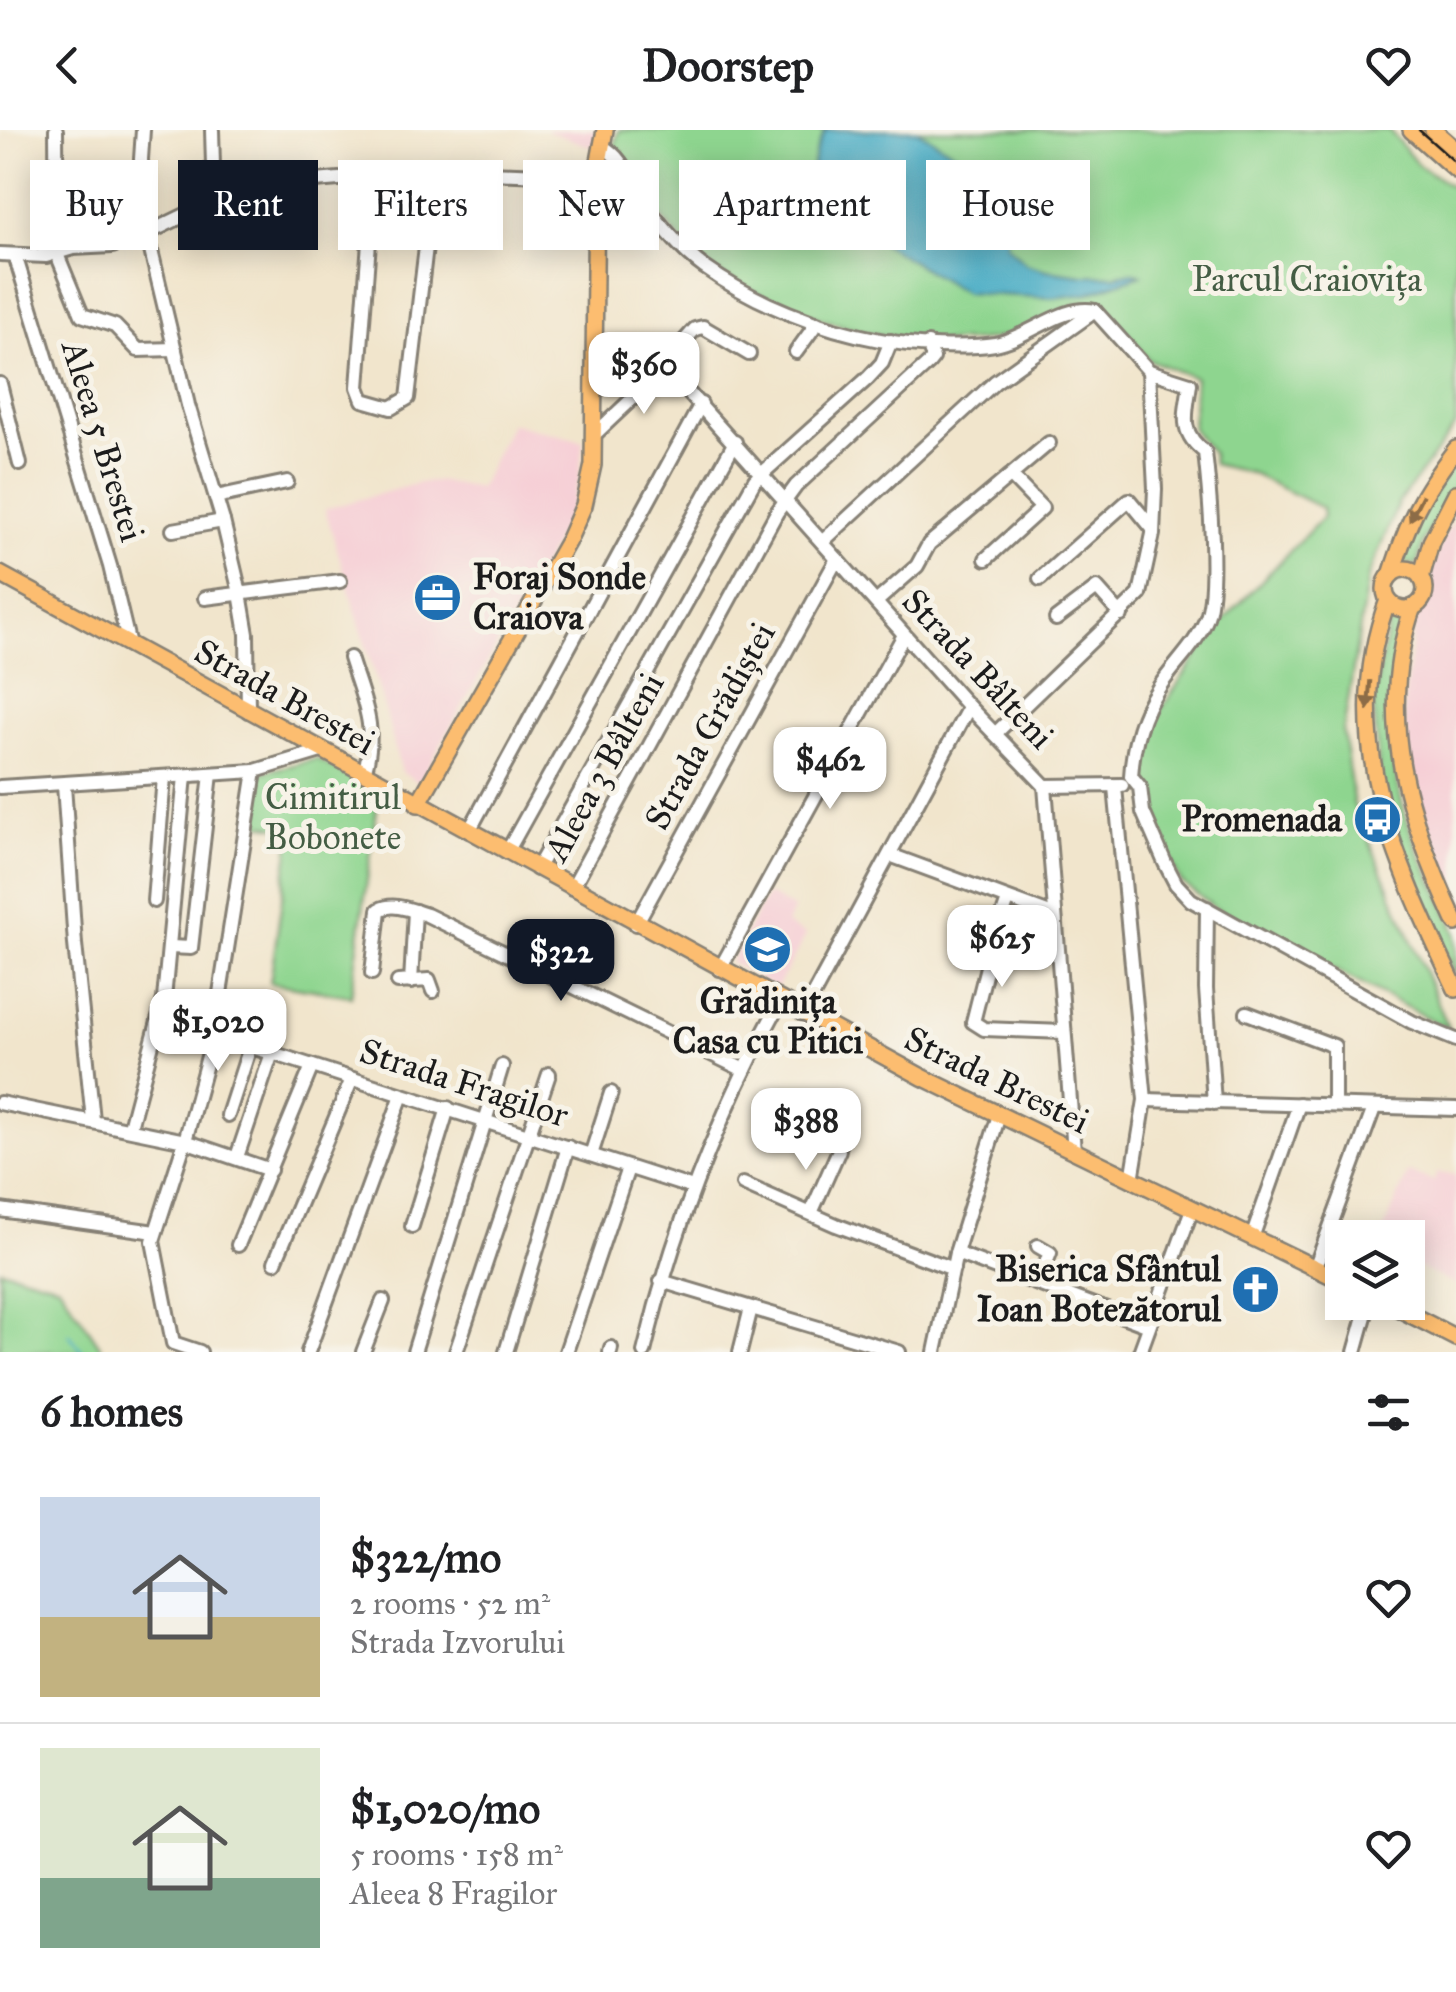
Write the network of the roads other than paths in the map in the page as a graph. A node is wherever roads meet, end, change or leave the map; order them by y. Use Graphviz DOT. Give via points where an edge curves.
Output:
graph roads {
  1 [pos="56,130"];
  2 [pos="143,130"];
  3 [pos="212,130"];
  4 [pos="1411,130"];
  5 [pos="1433,130"];
  6 [pos="603,138"];
  7 [pos="1456,150"];
  8 [pos="143,160"];
  9 [pos="213,160"];
  10 [pos="1456,170"];
  11 [pos="68,250"];
  12 [pos="152,250"];
  13 [pos="368,250"];
  14 [pos="426,250"];
  15 [pos="595,250"];
  16 [pos="0,254"];
  17 [pos="57,254"];
  18 [pos="15,255"];
  19 [pos="1095,311"];
  20 [pos="817,322"];
  21 [pos="891,342"];
  22 [pos="928,344"];
  23 [pos="175,349"];
  24 [pos="796,352"];
  25 [pos="750,354"];
  26 [pos="663,364"];
  27 [pos="1150,371"];
  28 [pos="0,384"];
  29 [pos="701,404"];
  30 [pos="594,435"];
  31 [pos="735,442"];
  32 [pos="1049,443"];
  33 [pos="1456,449"];
  34 [pos="20,464"];
  35 [pos="762,474"];
  36 [pos="1011,476"];
  37 [pos="287,482"];
  38 [pos="1456,493"];
  39 [pos="216,497"];
  40 [pos="786,500"];
  41 [pos="223,521"];
  42 [pos="1154,528"];
  43 [pos="173,530"];
  44 [pos="822,542"];
  45 [pos="837,558"];
  46 [pos="986,559"];
  47 [pos="0,574"];
  48 [pos="1391,575"];
  49 [pos="1421,578"];
  50 [pos="1040,579"];
  51 [pos="340,581"];
  52 [pos="240,593"];
  53 [pos="205,598"];
  54 [pos="1388,600"];
  55 [pos="876,602"];
  56 [pos="1412,607"];
  57 [pos="1121,615"];
  58 [pos="1056,619"];
  59 [pos="904,634"];
  60 [pos="130,645"];
  61 [pos="350,658"];
  62 [pos="969,706"];
  63 [pos="248,710"];
  64 [pos="996,733"];
  65 [pos="321,750"];
  66 [pos="256,771"];
  67 [pos="210,774"];
  68 [pos="364,774"];
  69 [pos="185,776"];
  70 [pos="164,777"];
  71 [pos="1133,782"];
  72 [pos="64,785"];
  73 [pos="1045,786"];
  74 [pos="0,787"];
  75 [pos="1115,787"];
  76 [pos="418,804"];
  77 [pos="468,831"];
  78 [pos="507,852"];
  79 [pos="890,854"];
  80 [pos="536,868"];
  81 [pos="572,888"];
  82 [pos="1008,900"];
  83 [pos="154,901"];
  84 [pos="1208,908"];
  85 [pos="415,912"];
  86 [pos="1055,916"];
  87 [pos="1456,923"];
  88 [pos="636,924"];
  89 [pos="170,947"];
  90 [pos="720,970"];
  91 [pos="372,974"];
  92 [pos="1456,989"];
  93 [pos="433,991"];
  94 [pos="780,1002"];
  95 [pos="1247,1013"];
  96 [pos="803,1014"];
  97 [pos="158,1022"];
  98 [pos="1064,1032"];
  99 [pos="213,1038"];
  100 [pos="1456,1040"];
  101 [pos="250,1047"];
  102 [pos="272,1053"];
  103 [pos="312,1066"];
  104 [pos="502,1066"];
  105 [pos="744,1070"];
  106 [pos="549,1074"];
  107 [pos="352,1079"];
  108 [pos="611,1093"];
  109 [pos="402,1095"];
  110 [pos="1145,1100"];
  111 [pos="1214,1102"];
  112 [pos="0,1103"];
  113 [pos="1299,1104"];
  114 [pos="1334,1105"];
  115 [pos="448,1108"];
  116 [pos="1374,1108"];
  117 [pos="1456,1110"];
  118 [pos="228,1115"];
  119 [pos="999,1116"];
  120 [pos="93,1120"];
  121 [pos="486,1120"];
  122 [pos="130,1128"];
  123 [pos="528,1134"];
  124 [pos="186,1141"];
  125 [pos="568,1147"];
  126 [pos="839,1150"];
  127 [pos="1074,1151"];
  128 [pos="590,1154"];
  129 [pos="237,1157"];
  130 [pos="628,1168"];
  131 [pos="270,1170"];
  132 [pos="1132,1180"];
  133 [pos="743,1184"];
  134 [pos="693,1188"];
  135 [pos="1192,1209"];
  136 [pos="0,1210"];
  137 [pos="811,1213"];
  138 [pos="412,1226"];
  139 [pos="155,1232"];
  140 [pos="1252,1238"];
  141 [pos="238,1245"];
  142 [pos="1038,1246"];
  143 [pos="956,1253"];
  144 [pos="275,1262"];
  145 [pos="1315,1268"];
  146 [pos="953,1269"];
  147 [pos="1325,1273"];
  148 [pos="661,1281"];
  149 [pos="1038,1283"];
  150 [pos="383,1302"];
  151 [pos="751,1308"];
  152 [pos="1364,1320"];
  153 [pos="1416,1320"];
  154 [pos="1149,1326"];
  155 [pos="1452,1342"];
  156 [pos="200,1352"];
  157 [pos="308,1352"];
  158 [pos="363,1352"];
  159 [pos="414,1352"];
  160 [pos="456,1352"];
  161 [pos="506,1352"];
  162 [pos="566,1352"];
  163 [pos="644,1352"];
  164 [pos="740,1352"];
  165 [pos="899,1352"];
  166 [pos="936,1352"];
  167 [pos="1140,1352"];
  168 [pos="1355,1352"];
  1 -- 17 [label="street"];
  2 -- 8 [label="street"];
  3 -- 9 [label="street"];
  4 -- 10 [label="main road"];
  5 -- 7 [label="main road"];
  6 -- 20 [label="street" via="644,203 700,264"];
  11 -- 17 [label="street"];
  12 -- 23 [label="street"];
  13 -- 14 [label="street" via="358,386 363,400 391,408 408,398"];
  15 -- 30 [label="main road"];
  16 -- 18 [label="street"];
  17 -- 18 [label="street"];
  17 -- 23 [label="street" via="85,318 115,326 138,350"];
  18 -- 60 [label="street, Aleea 5 Brestei"];
  19 -- 22 [label="street" via="1072,311 994,344"];
  19 -- 27 [label="street"];
  19 -- 44 [label="street" via="995,382"];
  20 -- 21 [label="street"];
  20 -- 24 [label="street"];
  21 -- 22 [label="street"];
  21 -- 35 [label="street" via="868,378"];
  22 -- 40 [label="street, Aleea 3 Bâlteni" via="933,358"];
  23 -- 39 [label="street"];
  25 -- 26 [label="street" via="700,327"];
  26 -- 29 [label="street, Strada Bâlteni"];
  26 -- 30 [label="street"];
  27 -- 42 [label="street"];
  27 -- 71 [label="street" via="1190,384 1185,423 1187,435 1205,452 1211,600 1192,648 1144,714 1134,741"];
  28 -- 34 [label="street"];
  29 -- 31 [label="street, Strada Bâlteni"];
  29 -- 77 [label="street"];
  30 -- 76 [label="main road" via="584,505 569,539"];
  31 -- 35 [label="street, Strada Bâlteni"];
  31 -- 78 [label="street"];
  32 -- 36 [label="street"];
  33 -- 48 [label="main road, one-way" via="1408,520"];
  35 -- 40 [label="street, Strada Bâlteni"];
  35 -- 80 [label="street"];
  36 -- 46 [label="street" via="1042,508"];
  36 -- 55 [label="street" via="929,544 916,566"];
  37 -- 39 [label="street"];
  38 -- 49 [label="main road"];
  39 -- 41 [label="street"];
  40 -- 44 [label="street, Strada Bâlteni"];
  40 -- 81 [label="street, Aleea 3 Bâlteni"];
  41 -- 43 [label="street"];
  41 -- 52 [label="street"];
  42 -- 50 [label="street" via="1129,500"];
  42 -- 57 [label="street" via="1140,594"];
  44 -- 45 [label="street, Strada Bâlteni"];
  45 -- 55 [label="street, Strada Bâlteni"];
  45 -- 88 [label="street, Strada Grădiștei"];
  47 -- 60 [label="main road, Strada Brestei"];
  48 -- 49 [label="main road" via="1405,569"];
  48 -- 54 [label="main road"];
  49 -- 56 [label="main road" via="1424,594"];
  51 -- 52 [label="street"];
  52 -- 53 [label="street"];
  52 -- 63 [label="street" via="248,634"];
  54 -- 56 [label="main road"];
  54 -- 92 [label="main road, one-way" via="1376,631 1367,716 1374,785"];
  55 -- 59 [label="street, Strada Bâlteni"];
  56 -- 87 [label="main road" via="1395,700 1396,747 1415,826"];
  57 -- 58 [label="street" via="1097,588"];
  57 -- 64 [label="street"];
  59 -- 62 [label="street, Strada Bâlteni"];
  59 -- 90 [label="street"];
  60 -- 63 [label="main road, Strada Brestei"];
  61 -- 68 [label="street" via="371,726"];
  62 -- 64 [label="street, Strada Bâlteni"];
  62 -- 79 [label="street"];
  63 -- 65 [label="main road, Strada Brestei"];
  64 -- 73 [label="street, Strada Bâlteni"];
  65 -- 66 [label="street"];
  65 -- 68 [label="main road, Strada Brestei"];
  66 -- 67 [label="street"];
  66 -- 99 [label="street"];
  67 -- 69 [label="street"];
  67 -- 89 [label="street" via="192,948"];
  68 -- 76 [label="main road, Strada Brestei"];
  69 -- 70 [label="street"];
  69 -- 89 [label="street"];
  70 -- 72 [label="street"];
  70 -- 83 [label="street"];
  71 -- 75 [label="street"];
  71 -- 84 [label="street" via="1176,884"];
  72 -- 74 [label="street"];
  72 -- 120 [label="street"];
  73 -- 75 [label="street"];
  73 -- 86 [label="street, Strada Bâlteni"];
  75 -- 110 [label="street"];
  76 -- 77 [label="main road, Strada Brestei"];
  77 -- 78 [label="main road, Strada Brestei"];
  78 -- 80 [label="main road, Strada Brestei"];
  79 -- 82 [label="street"];
  79 -- 96 [label="street"];
  80 -- 81 [label="main road, Strada Brestei"];
  81 -- 88 [label="main road, Strada Brestei"];
  82 -- 86 [label="street"];
  82 -- 98 [label="street" via="973,1022 992,1030"];
  84 -- 100 [label="street"];
  84 -- 111 [label="street"];
  85 -- 91 [label="street" via="380,908"];
  85 -- 93 [label="street" via="404,982 429,980"];
  85 -- 105 [label="street"];
  86 -- 98 [label="street, Strada Bâlteni"];
  88 -- 90 [label="main road, Strada Brestei"];
  89 -- 97 [label="street"];
  90 -- 94 [label="main road, Strada Brestei"];
  94 -- 96 [label="main road, Strada Brestei"];
  94 -- 105 [label="street"];
  95 -- 114 [label="street" via="1334,1046"];
  96 -- 119 [label="main road, Strada Brestei"];
  97 -- 99 [label="street, Strada Fragilor"];
  97 -- 122 [label="street"];
  98 -- 127 [label="street, Strada Bâlteni"];
  99 -- 101 [label="street, Strada Fragilor"];
  99 -- 124 [label="street"];
  101 -- 102 [label="street, Strada Fragilor"];
  101 -- 118 [label="street"];
  102 -- 103 [label="street, Strada Fragilor"];
  102 -- 129 [label="street"];
  103 -- 107 [label="street, Strada Fragilor"];
  103 -- 131 [label="street"];
  104 -- 121 [label="street"];
  105 -- 134 [label="street"];
  106 -- 123 [label="street"];
  107 -- 109 [label="street, Strada Fragilor"];
  107 -- 144 [label="street"];
  108 -- 128 [label="street"];
  109 -- 115 [label="street, Strada Fragilor"];
  109 -- 157 [label="street"];
  110 -- 111 [label="street"];
  110 -- 132 [label="street"];
  111 -- 113 [label="street"];
  112 -- 120 [label="street"];
  113 -- 114 [label="street"];
  113 -- 140 [label="street"];
  114 -- 116 [label="street"];
  115 -- 121 [label="street, Strada Fragilor"];
  115 -- 138 [label="street"];
  116 -- 117 [label="street"];
  116 -- 145 [label="street"];
  119 -- 127 [label="main road, Strada Brestei"];
  119 -- 143 [label="street"];
  120 -- 122 [label="street"];
  121 -- 123 [label="street, Strada Fragilor"];
  121 -- 159 [label="street"];
  122 -- 124 [label="street"];
  123 -- 125 [label="street, Strada Fragilor"];
  123 -- 160 [label="street"];
  124 -- 129 [label="street"];
  124 -- 139 [label="street"];
  125 -- 128 [label="street, Strada Fragilor"];
  125 -- 161 [label="street"];
  126 -- 137 [label="street"];
  127 -- 132 [label="main road, Strada Brestei"];
  128 -- 130 [label="street, Strada Fragilor"];
  129 -- 131 [label="street"];
  130 -- 134 [label="street, Strada Fragilor"];
  130 -- 162 [label="street"];
  131 -- 141 [label="street"];
  132 -- 135 [label="main road, Strada Brestei"];
  133 -- 137 [label="street"];
  134 -- 148 [label="street"];
  135 -- 140 [label="main road, Strada Brestei"];
  135 -- 154 [label="street"];
  136 -- 139 [label="street"];
  137 -- 146 [label="street"];
  139 -- 156 [label="street" via="173,1343"];
  140 -- 145 [label="main road, Strada Brestei"];
  142 -- 149 [label="street" via="1050,1252"];
  143 -- 146 [label="street"];
  143 -- 149 [label="street"];
  145 -- 147 [label="main road, Strada Brestei"];
  146 -- 166 [label="street"];
  148 -- 151 [label="street"];
  148 -- 163 [label="street"];
  149 -- 154 [label="street"];
  150 -- 158 [label="street"];
  151 -- 164 [label="street"];
  151 -- 165 [label="street"];
  152 -- 168 [label="street"];
  153 -- 155 [label="main road"];
  154 -- 167 [label="street"];
}
